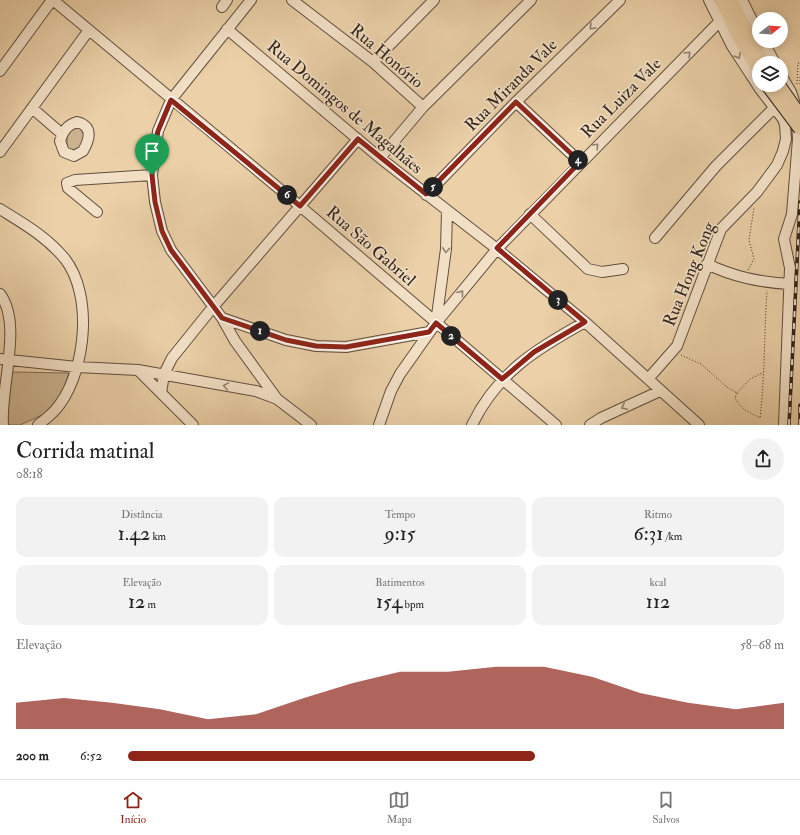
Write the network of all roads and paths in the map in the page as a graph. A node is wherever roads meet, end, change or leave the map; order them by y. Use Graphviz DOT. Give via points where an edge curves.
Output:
graph roads {
  1 [pos="52,0"];
  2 [pos="251,0"];
  3 [pos="292,0"];
  4 [pos="434,0"];
  5 [pos="531,0"];
  6 [pos="620,0"];
  7 [pos="709,0"];
  8 [pos="721,0"];
  9 [pos="731,0"];
  10 [pos="742,0"];
  11 [pos="752,20"];
  12 [pos="719,22"];
  13 [pos="227,29"];
  14 [pos="89,30"];
  15 [pos="760,56"];
  16 [pos="752,60"];
  17 [pos="373,62"];
  18 [pos="800,63"];
  19 [pos="0,71"];
  20 [pos="752,74"];
  21 [pos="800,77"];
  22 [pos="791,81"];
  23 [pos="800,86"];
  24 [pos="788,87"];
  25 [pos="766,92"];
  26 [pos="768,92"];
  27 [pos="784,92"];
  28 [pos="171,100"];
  29 [pos="516,102"];
  30 [pos="423,107"];
  31 [pos="32,108"];
  32 [pos="774,108"];
  33 [pos="797,110"];
  34 [pos="783,119"];
  35 [pos="800,129"];
  36 [pos="62,134"];
  37 [pos="358,139"];
  38 [pos="0,152"];
  39 [pos="380,158"];
  40 [pos="580,162"];
  41 [pos="152,175"];
  42 [pos="757,192"];
  43 [pos="426,194"];
  44 [pos="300,206"];
  45 [pos="0,209"];
  46 [pos="448,211"];
  47 [pos="97,212"];
  48 [pos="530,214"];
  49 [pos="655,238"];
  50 [pos="497,248"];
  51 [pos="707,264"];
  52 [pos="623,269"];
  53 [pos="744,278"];
  54 [pos="767,282"];
  55 [pos="789,284"];
  56 [pos="0,294"];
  57 [pos="213,307"];
  58 [pos="222,318"];
  59 [pos="585,322"];
  60 [pos="436,323"];
  61 [pos="429,332"];
  62 [pos="673,352"];
  63 [pos="3,360"];
  64 [pos="77,367"];
  65 [pos="138,370"];
  66 [pos="259,372"];
  67 [pos="762,372"];
  68 [pos="164,374"];
  69 [pos="502,379"];
  70 [pos="648,379"];
  71 [pos="153,384"];
  72 [pos="251,390"];
  73 [pos="660,391"];
  74 [pos="161,393"];
  75 [pos="738,393"];
  76 [pos="277,399"];
  77 [pos="3,425"];
  78 [pos="38,425"];
  79 [pos="192,425"];
  80 [pos="311,425"];
  81 [pos="379,425"];
  82 [pos="472,425"];
  83 [pos="556,425"];
  84 [pos="590,425"];
  85 [pos="699,425"];
  86 [pos="784,425"];
  1 -- 14 [label="street, Rua São Gabriel"];
  1 -- 19 [label="street"];
  2 -- 13 [label="street"];
  3 -- 17 [label="street, Rua Honório"];
  4 -- 17 [label="street"];
  5 -- 30 [label="street"];
  6 -- 29 [label="street, Rua Miranda Vale, one-way"];
  7 -- 12 [label="street"];
  8 -- 16 [label="main road"];
  9 -- 15 [label="main road"];
  10 -- 11 [label="street"];
  12 -- 20 [label="street, one-way" via="742,63"];
  40 -- 12 [label="street, Rua Luiza Vale, one-way"];
  13 -- 28 [label="street"];
  13 -- 37 [label="street, Rua Domingos de Magalhães"];
  14 -- 28 [label="street, Rua São Gabriel"];
  14 -- 31 [label="street"];
  17 -- 30 [label="street, Rua Honório"];
  18 -- 22 [label="path" via="796,85"];
  21 -- 23 [label="path"];
  24 -- 33 [label="street"];
  25 -- 32 [label="street"];
  26 -- 35 [label="main road, bridge"];
  27 -- 33 [label="main road, bridge"];
  28 -- 41 [label="street" via="158,131"];
  28 -- 44 [label="street, Rua São Gabriel"];
  29 -- 40 [label="street"];
  29 -- 43 [label="street, Rua Miranda Vale"];
  30 -- 39 [label="street"];
  31 -- 36 [label="street"];
  31 -- 38 [label="street"];
  32 -- 34 [label="street"];
  32 -- 49 [label="street" via="716,166"];
  33 -- 34 [label="street"];
  33 -- 55 [label="street" via="798,139 792,214 784,239 790,268"];
  34 -- 42 [label="street, Rua Hong Kong" via="786,132 783,151 777,165"];
  37 -- 39 [label="street, Rua Domingos de Magalhães"];
  37 -- 44 [label="street"];
  39 -- 43 [label="street, Rua Domingos de Magalhães"];
  40 -- 48 [label="street, Rua Luiza Vale"];
  41 -- 47 [label="street" via="74,180 66,183 68,188"];
  41 -- 57 [label="street" via="162,231 171,250"];
  42 -- 51 [label="street, Rua Hong Kong" via="721,230"];
  42 -- 53 [label="path" via="749,240 754,259"];
  43 -- 46 [label="street, Rua Domingos de Magalhães"];
  44 -- 57 [label="street"];
  44 -- 60 [label="street, Rua São Gabriel"];
  45 -- 64 [label="street" via="38,232 66,260 73,274 83,313"];
  46 -- 50 [label="street, Rua Domingos de Magalhães"];
  46 -- 60 [label="street, one-way" via="446,249"];
  48 -- 50 [label="street, Rua Luiza Vale"];
  48 -- 52 [label="street" via="588,269 602,272"];
  50 -- 59 [label="street, Rua Domingos de Magalhães"];
  60 -- 50 [label="street, Rua Luiza Vale, one-way"];
  51 -- 53 [label="street"];
  51 -- 62 [label="street, Rua Hong Kong" via="681,337"];
  53 -- 54 [label="street"];
  54 -- 55 [label="street"];
  54 -- 67 [label="path"];
  55 -- 86 [label="street"];
  56 -- 63 [label="street" via="5,301 10,322"];
  57 -- 58 [label="street"];
  57 -- 68 [label="street" via="172,358"];
  58 -- 61 [label="street" via="286,340 316,346 346,347"];
  58 -- 66 [label="street" via="235,341"];
  59 -- 69 [label="street" via="534,352"];
  59 -- 70 [label="street, Rua Domingos de Magalhães"];
  60 -- 61 [label="street, Rua Luiza Vale"];
  60 -- 69 [label="street, Rua São Gabriel"];
  61 -- 81 [label="street, Rua Luiza Vale" via="400,374"];
  62 -- 70 [label="street, Rua Hong Kong"];
  62 -- 75 [label="path" via="701,364 727,387"];
  63 -- 64 [label="street"];
  63 -- 77 [label="street"];
  64 -- 65 [label="street"];
  64 -- 78 [label="street" via="60,404"];
  65 -- 68 [label="street"];
  65 -- 71 [label="street"];
  66 -- 72 [label="street" via="258,381"];
  66 -- 76 [label="street"];
  67 -- 75 [label="path" via="750,379"];
  67 -- 75 [label="path" via="760,418 738,403 735,398"];
  68 -- 71 [label="street"];
  72 -- 68 [label="street, one-way"];
  68 -- 74 [label="street"];
  69 -- 82 [label="street" via="479,410"];
  69 -- 83 [label="street, Rua São Gabriel"];
  70 -- 73 [label="street, Rua Domingos de Magalhães"];
  71 -- 74 [label="street"];
  72 -- 76 [label="street"];
  73 -- 84 [label="street, one-way"];
  73 -- 85 [label="street, Rua Domingos de Magalhães"];
  74 -- 79 [label="street"];
  76 -- 80 [label="street"];
}
